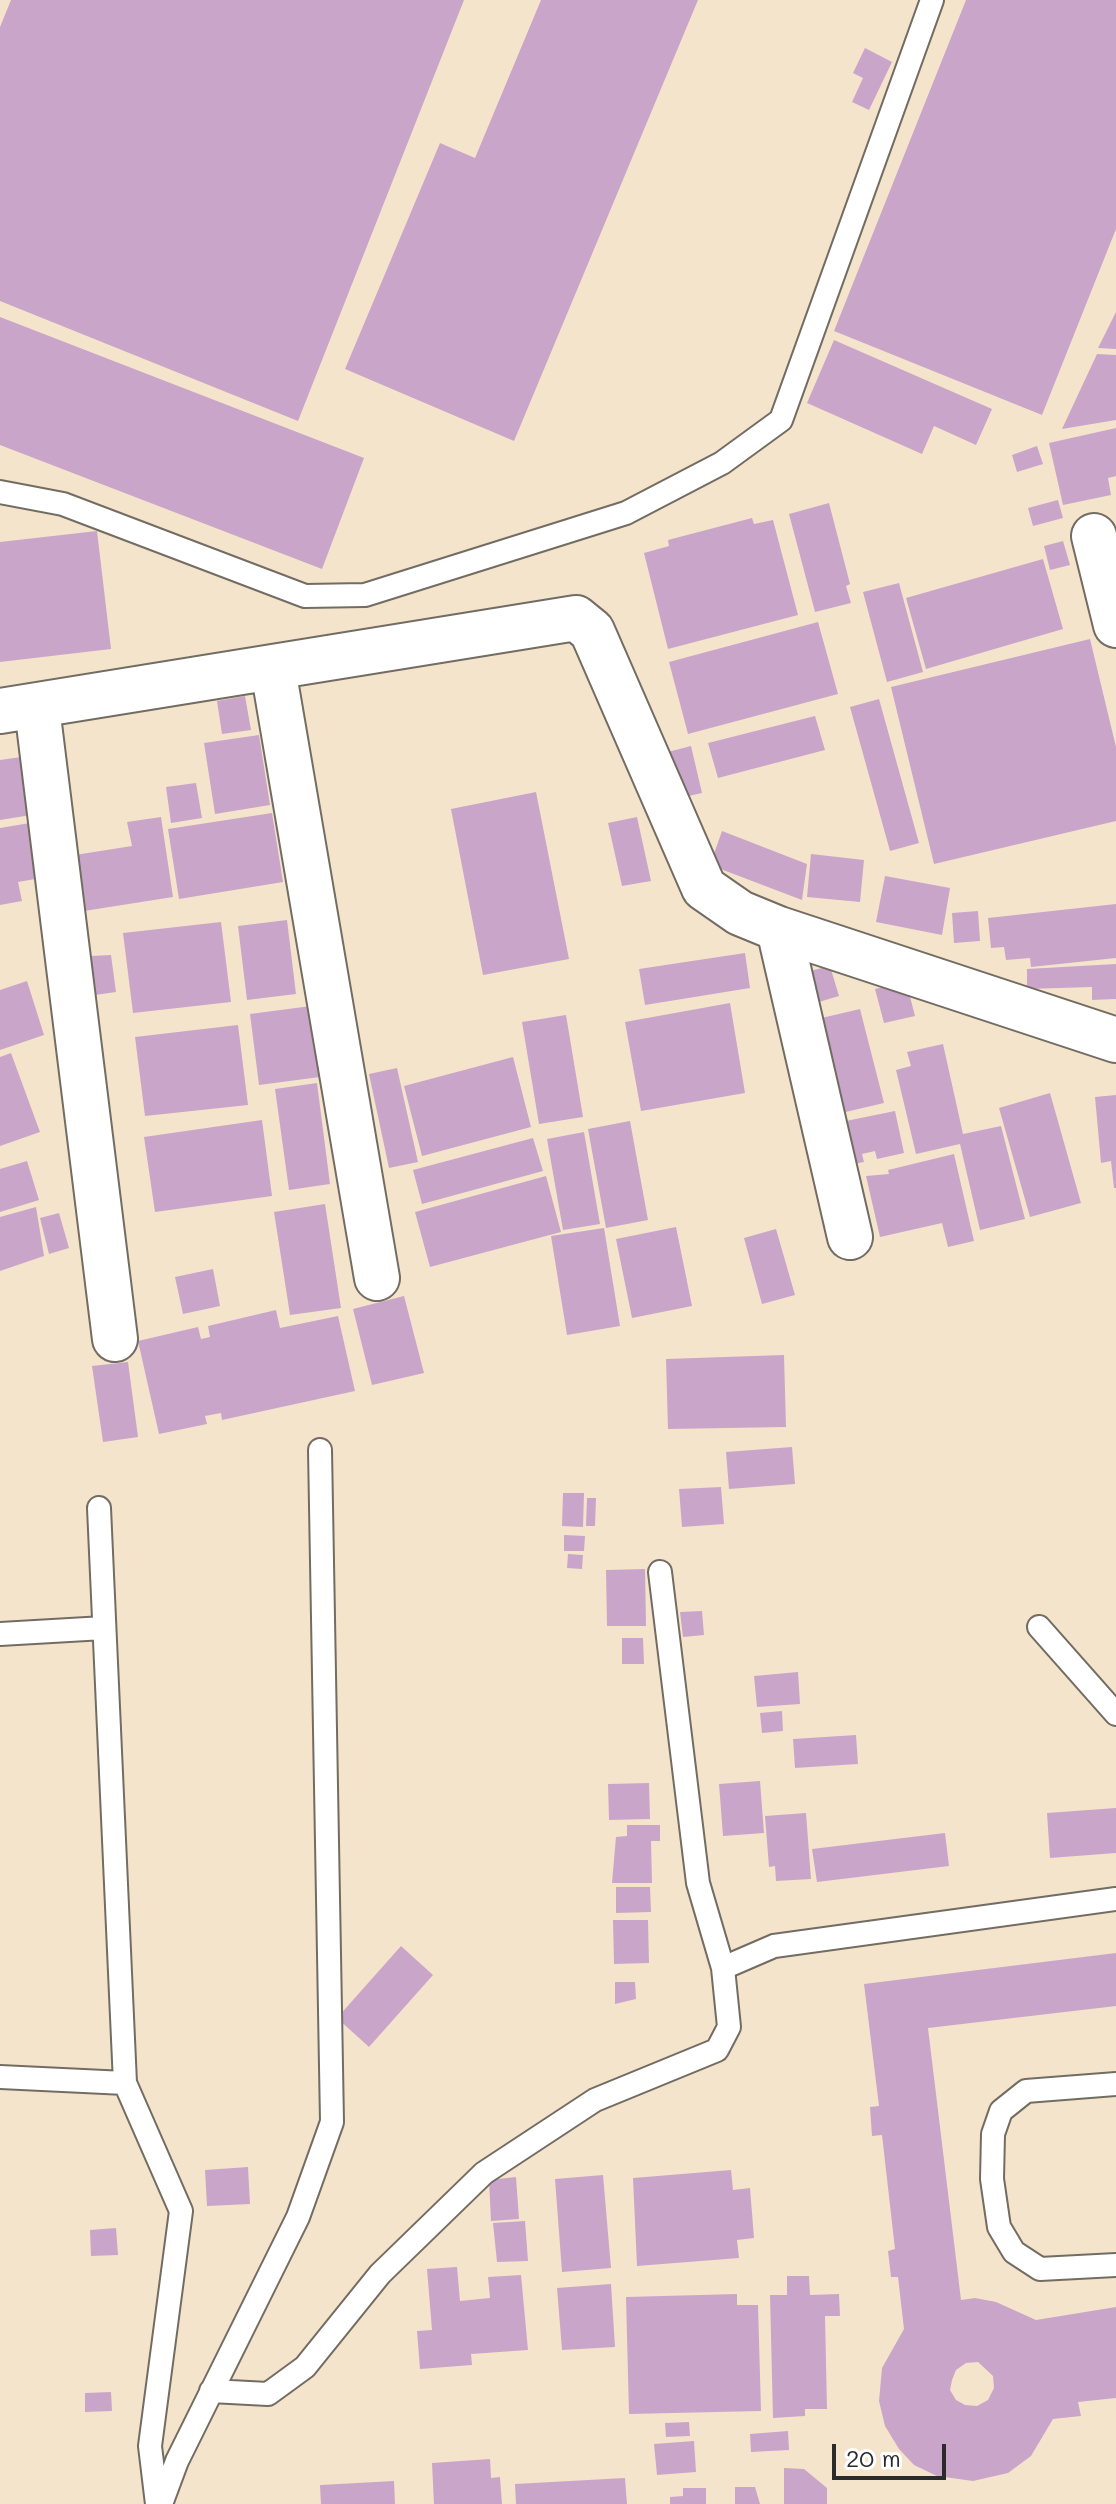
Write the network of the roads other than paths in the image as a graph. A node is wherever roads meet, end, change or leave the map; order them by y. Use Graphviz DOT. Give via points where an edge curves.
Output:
graph roads {
  1 [pos="932,0"];
  2 [pos="0,492"];
  3 [pos="1094,536"];
  4 [pos="1116,625"];
  5 [pos="273,669"];
  6 [pos="18,710"];
  7 [pos="779,929"];
  8 [pos="1116,1040"];
  9 [pos="850,1237"];
  10 [pos="377,1278"];
  11 [pos="115,1339"];
  12 [pos="320,1450"];
  13 [pos="99,1508"];
  14 [pos="660,1572"];
  15 [pos="1039,1627"];
  16 [pos="104,1628"];
  17 [pos="0,1634"];
  18 [pos="1116,1714"];
  19 [pos="1116,1899"];
  20 [pos="723,1968"];
  21 [pos="0,2077"];
  22 [pos="125,2083"];
  23 [pos="1116,2084"];
  24 [pos="1116,2265"];
  25 [pos="211,2391"];
  26 [pos="159,2504"];
  1 -- 2 [label="lane" via="781,420 722,463 626,513 365,595 305,596 63,504"];
  3 -- 4 [label="street"];
  5 -- 6 [label="street"];
  5 -- 7 [label="street" via="576,618 592,631 704,888 740,913"];
  5 -- 10 [label="street"];
  6 -- 11 [label="street"];
  7 -- 8 [label="street"];
  7 -- 9 [label="street"];
  12 -- 25 [label="lane" via="332,2122 298,2217"];
  13 -- 16 [label="lane"];
  14 -- 20 [label="lane" via="698,1883"];
  15 -- 18 [label="lane"];
  16 -- 17 [label="lane"];
  16 -- 22 [label="lane"];
  19 -- 20 [label="lane" via="774,1946"];
  20 -- 25 [label="lane" via="729,2027 717,2050 595,2100 484,2173 380,2274 305,2367 268,2394"];
  21 -- 22 [label="lane"];
  22 -- 26 [label="lane" via="181,2211 150,2446"];
  23 -- 24 [label="lane" via="1026,2091 1001,2111 993,2134 992,2179 999,2227 1014,2252 1040,2269"];
  25 -- 26 [label="lane"];
}
